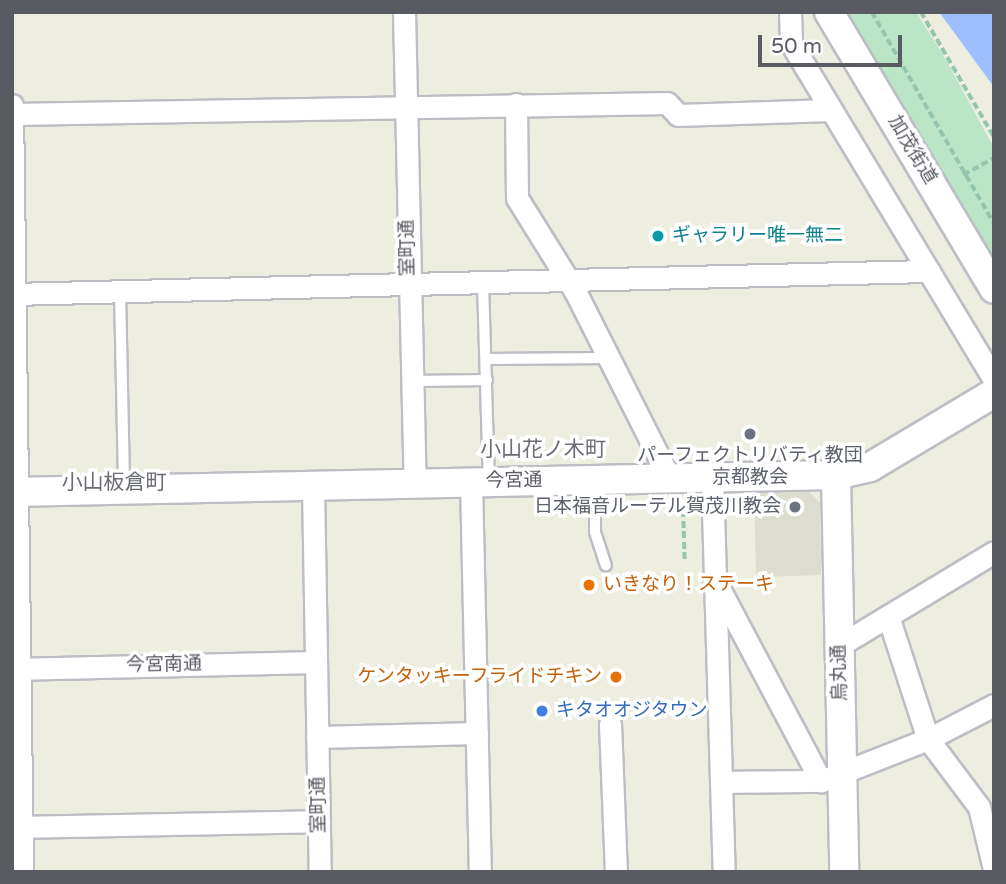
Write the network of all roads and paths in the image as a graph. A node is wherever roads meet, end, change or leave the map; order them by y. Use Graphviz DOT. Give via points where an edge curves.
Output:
graph roads {
  1 [pos="404,12"];
  2 [pos="790,12"];
  3 [pos="830,12"];
  4 [pos="872,12"];
  5 [pos="921,12"];
  6 [pos="516,104"];
  7 [pos="12,105"];
  8 [pos="406,105"];
  9 [pos="831,110"];
  10 [pos="12,114"];
  11 [pos="994,136"];
  12 [pos="994,158"];
  13 [pos="963,175"];
  14 [pos="994,223"];
  15 [pos="929,271"];
  16 [pos="564,279"];
  17 [pos="483,283"];
  18 [pos="409,285"];
  19 [pos="994,289"];
  20 [pos="120,291"];
  21 [pos="15,294"];
  22 [pos="610,358"];
  23 [pos="487,359"];
  24 [pos="994,379"];
  25 [pos="488,380"];
  26 [pos="413,381"];
  27 [pos="994,393"];
  28 [pos="836,475"];
  29 [pos="712,477"];
  30 [pos="595,479"];
  31 [pos="480,482"];
  32 [pos="415,483"];
  33 [pos="676,484"];
  34 [pos="313,486"];
  35 [pos="124,491"];
  36 [pos="16,492"];
  37 [pos="994,552"];
  38 [pos="685,563"];
  39 [pos="606,565"];
  40 [pos="714,579"];
  41 [pos="888,616"];
  42 [pos="840,645"];
  43 [pos="316,662"];
  44 [pos="17,668"];
  45 [pos="994,705"];
  46 [pos="610,723"];
  47 [pos="477,733"];
  48 [pos="317,737"];
  49 [pos="928,739"];
  50 [pos="832,777"];
  51 [pos="722,782"];
  52 [pos="319,821"];
  53 [pos="17,827"];
  54 [pos="994,869"];
  55 [pos="22,872"];
  56 [pos="320,872"];
  57 [pos="480,872"];
  58 [pos="617,872"];
  59 [pos="724,872"];
  60 [pos="844,872"];
  1 -- 8 [label="street, 室町通"];
  2 -- 9 [label="street" via="791,43"];
  3 -- 19 [label="street, 加茂街道"];
  4 -- 13 [label="path"];
  5 -- 11 [label="path"];
  6 -- 8 [label="street"];
  6 -- 9 [label="street" via="667,103 678,115"];
  6 -- 16 [label="street" via="517,198"];
  7 -- 10 [label="street"];
  8 -- 10 [label="street"];
  8 -- 18 [label="street, 室町通"];
  9 -- 15 [label="street"];
  10 -- 21 [label="street"];
  12 -- 13 [label="path"];
  13 -- 14 [label="path"];
  15 -- 16 [label="street"];
  15 -- 24 [label="street"];
  16 -- 17 [label="street"];
  16 -- 22 [label="street"];
  17 -- 18 [label="street"];
  17 -- 23 [label="lane"];
  18 -- 20 [label="street"];
  18 -- 26 [label="street, 室町通"];
  20 -- 21 [label="street"];
  20 -- 35 [label="lane"];
  21 -- 36 [label="street"];
  22 -- 23 [label="lane"];
  22 -- 33 [label="street"];
  23 -- 25 [label="lane"];
  25 -- 26 [label="lane"];
  25 -- 31 [label="lane"];
  26 -- 32 [label="street, 室町通"];
  27 -- 28 [label="street, 今宮通" via="870,467"];
  28 -- 29 [label="street, 今宮通"];
  28 -- 42 [label="street, 烏丸通"];
  29 -- 33 [label="street, 今宮通"];
  29 -- 40 [label="street"];
  30 -- 31 [label="street, 今宮通"];
  30 -- 33 [label="street, 今宮通"];
  30 -- 39 [label="lane" via="595,532"];
  31 -- 32 [label="street, 今宮通"];
  31 -- 47 [label="street"];
  32 -- 34 [label="street, 今宮通"];
  33 -- 38 [label="path"];
  34 -- 35 [label="street, 今宮通"];
  34 -- 43 [label="street, 室町通"];
  35 -- 36 [label="street, 今宮通"];
  36 -- 44 [label="street"];
  37 -- 41 [label="street"];
  40 -- 50 [label="street"];
  40 -- 51 [label="street"];
  41 -- 42 [label="street"];
  41 -- 49 [label="street"];
  42 -- 50 [label="street, 烏丸通"];
  43 -- 44 [label="street, 今宮南通"];
  43 -- 48 [label="street, 室町通"];
  44 -- 53 [label="street"];
  45 -- 49 [label="street"];
  46 -- 58 [label="street"];
  47 -- 48 [label="street"];
  47 -- 57 [label="street"];
  48 -- 52 [label="street, 室町通"];
  49 -- 50 [label="street"];
  49 -- 54 [label="street" via="979,807"];
  50 -- 51 [label="street"];
  50 -- 60 [label="street, 烏丸通"];
  51 -- 59 [label="street"];
  52 -- 53 [label="street"];
  52 -- 56 [label="street, 室町通"];
  53 -- 55 [label="street"];
}
